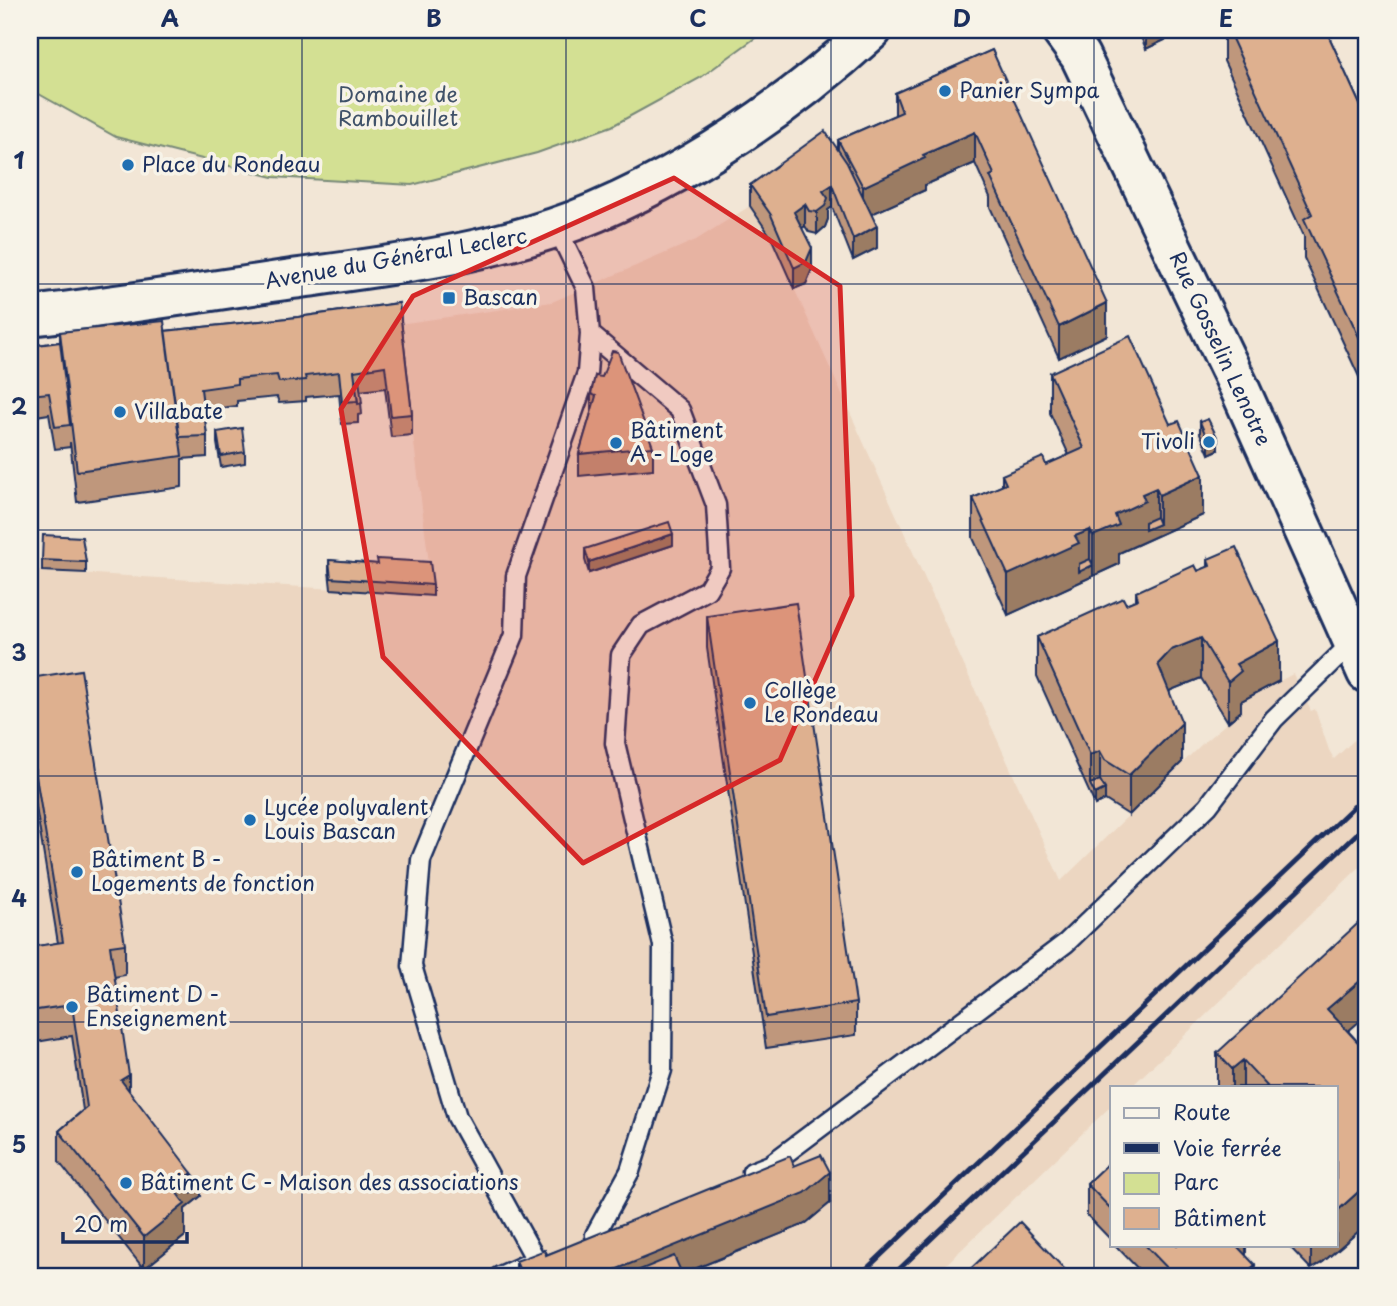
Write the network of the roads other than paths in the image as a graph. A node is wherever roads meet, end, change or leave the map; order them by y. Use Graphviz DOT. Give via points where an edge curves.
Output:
graph roads {
  1 [pos="872,30"];
  2 [pos="1062,30"];
  3 [pos="556,226"];
  4 [pos="30,316"];
  5 [pos="590,334"];
  6 [pos="1360,658"];
  7 [pos="733,1180"];
  8 [pos="620,1225"];
  9 [pos="560,1250"];
  10 [pos="536,1259"];
  11 [pos="500,1276"];
  1 -- 3 [label="main road, Avenue du Général Leclerc" via="829,69 715,151 597,212"];
  2 -- 6 [label="main road, Rue Gosselin Lenotre" via="1080,56 1240,387"];
  3 -- 4 [label="main road, Avenue du Général Leclerc" via="488,246 320,276"];
  3 -- 5 [label="lane" via="586,288"];
  5 -- 8 [label="lane" via="680,410 716,505 720,568 707,590 641,625 621,655 615,743 663,945 662,1070 630,1171 589,1238"];
  5 -- 10 [label="lane" via="587,373 516,576 514,635 421,860 412,966 457,1117"];
  6 -- 7 [label="lane" via="1274,719 1208,806 1066,943 770,1165"];
  9 -- 10 [label="lane"];
  10 -- 11 [label="lane"];
}
